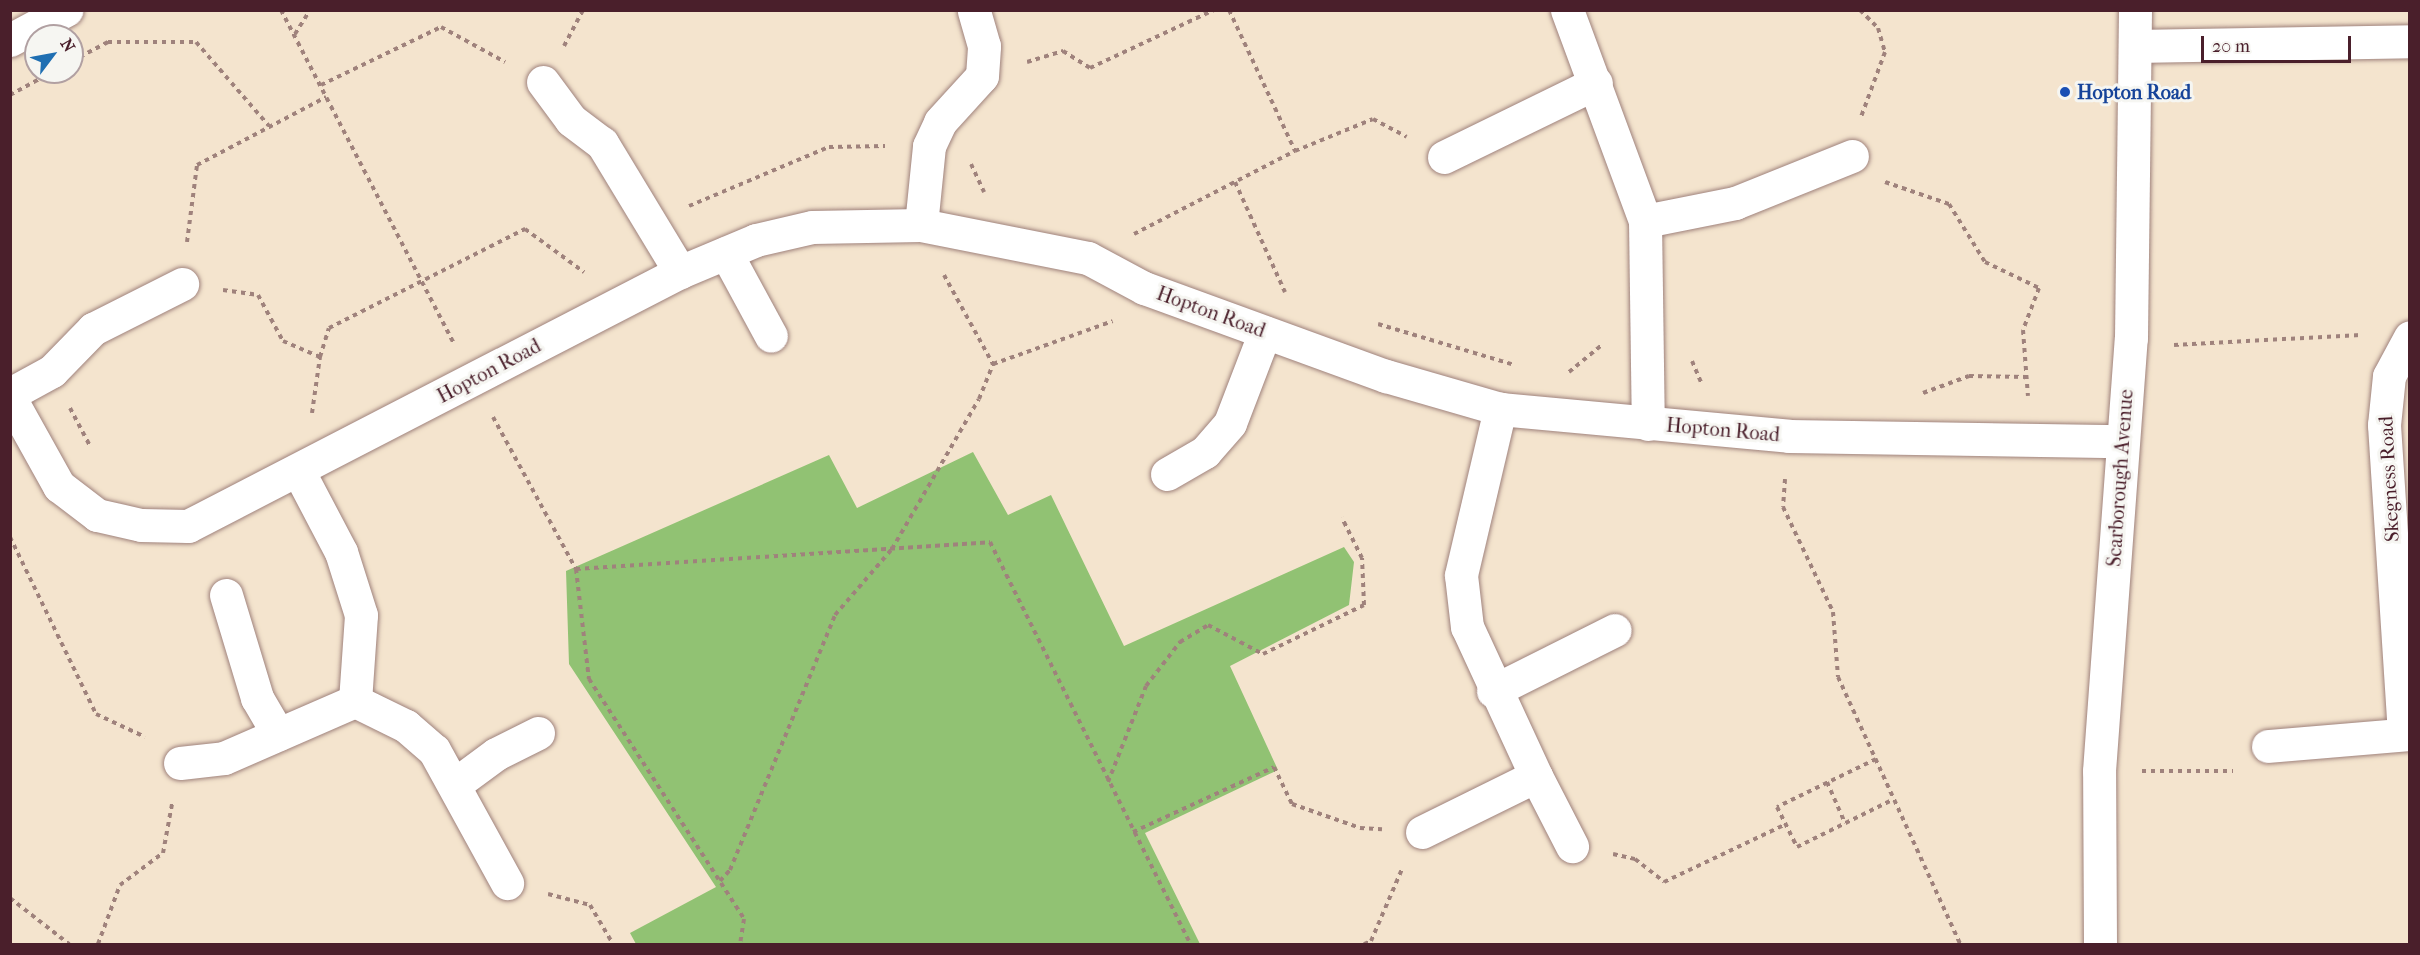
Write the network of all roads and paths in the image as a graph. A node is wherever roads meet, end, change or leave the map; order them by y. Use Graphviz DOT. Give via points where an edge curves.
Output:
graph roads {
  1 [pos="281,10"];
  2 [pos="310,10"];
  3 [pos="974,10"];
  4 [pos="1214,10"];
  5 [pos="1229,10"];
  6 [pos="1567,10"];
  7 [pos="1860,10"];
  8 [pos="2135,10"];
  9 [pos="49,14"];
  10 [pos="294,35"];
  11 [pos="10,40"];
  12 [pos="2409,41"];
  13 [pos="2136,46"];
  14 [pos="84,55"];
  15 [pos="982,76"];
  16 [pos="543,82"];
  17 [pos="1596,83"];
  18 [pos="30,84"];
  19 [pos="321,85"];
  20 [pos="10,95"];
  21 [pos="326,97"];
  22 [pos="269,126"];
  23 [pos="929,146"];
  24 [pos="1295,151"];
  25 [pos="1852,156"];
  26 [pos="1444,157"];
  27 [pos="995,196"];
  28 [pos="649,219"];
  29 [pos="1645,221"];
  30 [pos="921,225"];
  31 [pos="726,253"];
  32 [pos="1088,258"];
  33 [pos="595,269"];
  34 [pos="680,272"];
  35 [pos="420,279"];
  36 [pos="182,284"];
  37 [pos="1144,288"];
  38 [pos="1264,332"];
  39 [pos="2375,334"];
  40 [pos="771,336"];
  41 [pos="2409,337"];
  42 [pos="2131,338"];
  43 [pos="320,357"];
  44 [pos="993,364"];
  45 [pos="52,371"];
  46 [pos="472,379"];
  47 [pos="10,396"];
  48 [pos="1500,409"];
  49 [pos="311,420"];
  50 [pos="1648,424"];
  51 [pos="1789,436"];
  52 [pos="2032,439"];
  53 [pos="2121,441"];
  54 [pos="94,454"];
  55 [pos="299,472"];
  56 [pos="1167,474"];
  57 [pos="1342,518"];
  58 [pos="10,537"];
  59 [pos="892,549"];
  60 [pos="576,569"];
  61 [pos="226,596"];
  62 [pos="1615,630"];
  63 [pos="1493,691"];
  64 [pos="355,701"];
  65 [pos="538,733"];
  66 [pos="279,734"];
  67 [pos="2407,734"];
  68 [pos="2268,746"];
  69 [pos="1876,759"];
  70 [pos="180,763"];
  71 [pos="2099,771"];
  72 [pos="1536,776"];
  73 [pos="1108,782"];
  74 [pos="1827,782"];
  75 [pos="454,785"];
  76 [pos="1894,799"];
  77 [pos="1845,823"];
  78 [pos="1786,824"];
  79 [pos="1133,832"];
  80 [pos="1422,832"];
  81 [pos="1572,846"];
  82 [pos="720,881"];
  83 [pos="507,883"];
  84 [pos="10,898"];
  85 [pos="69,945"];
  86 [pos="98,945"];
  87 [pos="613,945"];
  88 [pos="740,945"];
  89 [pos="1190,945"];
  90 [pos="1364,945"];
  91 [pos="1960,945"];
  92 [pos="2100,945"];
  1 -- 10 [label="path"];
  2 -- 10 [label="path"];
  3 -- 15 [label="street" via="984,46"];
  4 -- 15 [label="path" via="1090,68 1063,51"];
  5 -- 24 [label="path"];
  6 -- 17 [label="street, Hopton Road"];
  7 -- 25 [label="path" via="1878,28 1885,52 1864,100"];
  8 -- 13 [label="street, Scarborough Avenue"];
  9 -- 11 [label="street"];
  10 -- 19 [label="path"];
  12 -- 13 [label="street"];
  13 -- 42 [label="street, Scarborough Avenue"];
  14 -- 22 [label="path" via="108,42 196,42"];
  15 -- 23 [label="street" via="940,122"];
  16 -- 19 [label="path" via="441,27"];
  16 -- 28 [label="street" via="571,120 602,143"];
  17 -- 26 [label="street"];
  17 -- 29 [label="street, Hopton Road"];
  18 -- 20 [label="path"];
  19 -- 21 [label="path"];
  21 -- 22 [label="path"];
  21 -- 35 [label="path"];
  22 -- 36 [label="path" via="196,165"];
  23 -- 27 [label="path" via="969,159 984,192"];
  23 -- 28 [label="path" via="829,147 698,206 677,206"];
  23 -- 30 [label="street"];
  24 -- 26 [label="path" via="1373,119"];
  24 -- 32 [label="path"];
  25 -- 29 [label="street" via="1736,203"];
  25 -- 52 [label="path" via="1877,179 1949,204 1985,262 2039,288 2023,330"];
  28 -- 34 [label="street"];
  29 -- 50 [label="street, Hopton Road"];
  30 -- 31 [label="street, Hopton Road" via="812,227"];
  30 -- 32 [label="street, Hopton Road"];
  30 -- 44 [label="path"];
  31 -- 34 [label="street, Hopton Road"];
  31 -- 40 [label="street"];
  32 -- 37 [label="street, Hopton Road"];
  33 -- 35 [label="path" via="585,273 525,229"];
  34 -- 46 [label="street, Hopton Road"];
  35 -- 43 [label="path" via="329,328"];
  35 -- 46 [label="path"];
  36 -- 43 [label="path" via="258,295 283,340"];
  36 -- 45 [label="street, Hopton Road" via="93,329"];
  37 -- 38 [label="street, Hopton Road"];
  37 -- 44 [label="path" via="1131,315"];
  38 -- 48 [label="street, Hopton Road" via="1386,376"];
  38 -- 56 [label="street" via="1230,423 1205,452"];
  39 -- 42 [label="path" via="2181,346"];
  41 -- 67 [label="street, Skegness Road" via="2389,376 2384,425"];
  42 -- 53 [label="street, Scarborough Avenue"];
  43 -- 49 [label="path"];
  44 -- 59 [label="path" via="979,399"];
  45 -- 47 [label="street, Hopton Road"];
  45 -- 54 [label="path"];
  46 -- 55 [label="street, Hopton Road"];
  46 -- 60 [label="path"];
  47 -- 55 [label="street, Hopton Road" via="59,486 97,515 141,525 188,526"];
  48 -- 50 [label="street, Hopton Road"];
  48 -- 63 [label="street" via="1461,575 1467,627"];
  50 -- 51 [label="street, Hopton Road"];
  51 -- 52 [label="street, Hopton Road"];
  51 -- 69 [label="path" via="1783,507 1833,612 1838,677"];
  52 -- 53 [label="street, Hopton Road"];
  53 -- 71 [label="street, Scarborough Avenue"];
  55 -- 64 [label="street" via="341,552 361,615"];
  57 -- 73 [label="path" via="1362,558 1364,605 1263,654 1208,625 1180,642 1146,686"];
  58 -- 70 [label="path" via="96,714 135,730"];
  59 -- 60 [label="path"];
  59 -- 73 [label="path" via="990,542"];
  59 -- 82 [label="path" via="835,615"];
  60 -- 82 [label="path" via="589,679"];
  61 -- 66 [label="street" via="257,698"];
  62 -- 63 [label="street"];
  63 -- 72 [label="street"];
  64 -- 66 [label="street"];
  64 -- 75 [label="street" via="406,726 434,750"];
  65 -- 75 [label="street" via="496,754"];
  66 -- 70 [label="street" via="224,758"];
  67 -- 68 [label="street, Skegness Road"];
  68 -- 71 [label="path" via="2237,771"];
  69 -- 74 [label="path"];
  69 -- 76 [label="path"];
  70 -- 86 [label="path" via="163,853 120,885"];
  71 -- 92 [label="street, Scarborough Avenue"];
  72 -- 80 [label="street"];
  72 -- 81 [label="street"];
  73 -- 79 [label="path"];
  74 -- 77 [label="path"];
  74 -- 78 [label="path" via="1777,807"];
  75 -- 83 [label="street"];
  76 -- 77 [label="path"];
  76 -- 91 [label="path"];
  77 -- 78 [label="path" via="1797,847"];
  78 -- 81 [label="path" via="1664,882 1635,859"];
  79 -- 80 [label="path" via="1274,767 1292,804 1360,828"];
  79 -- 89 [label="path"];
  80 -- 90 [label="path" via="1371,941"];
  82 -- 88 [label="path" via="744,919"];
  83 -- 87 [label="path" via="590,905"];
  84 -- 85 [label="path"];
}
